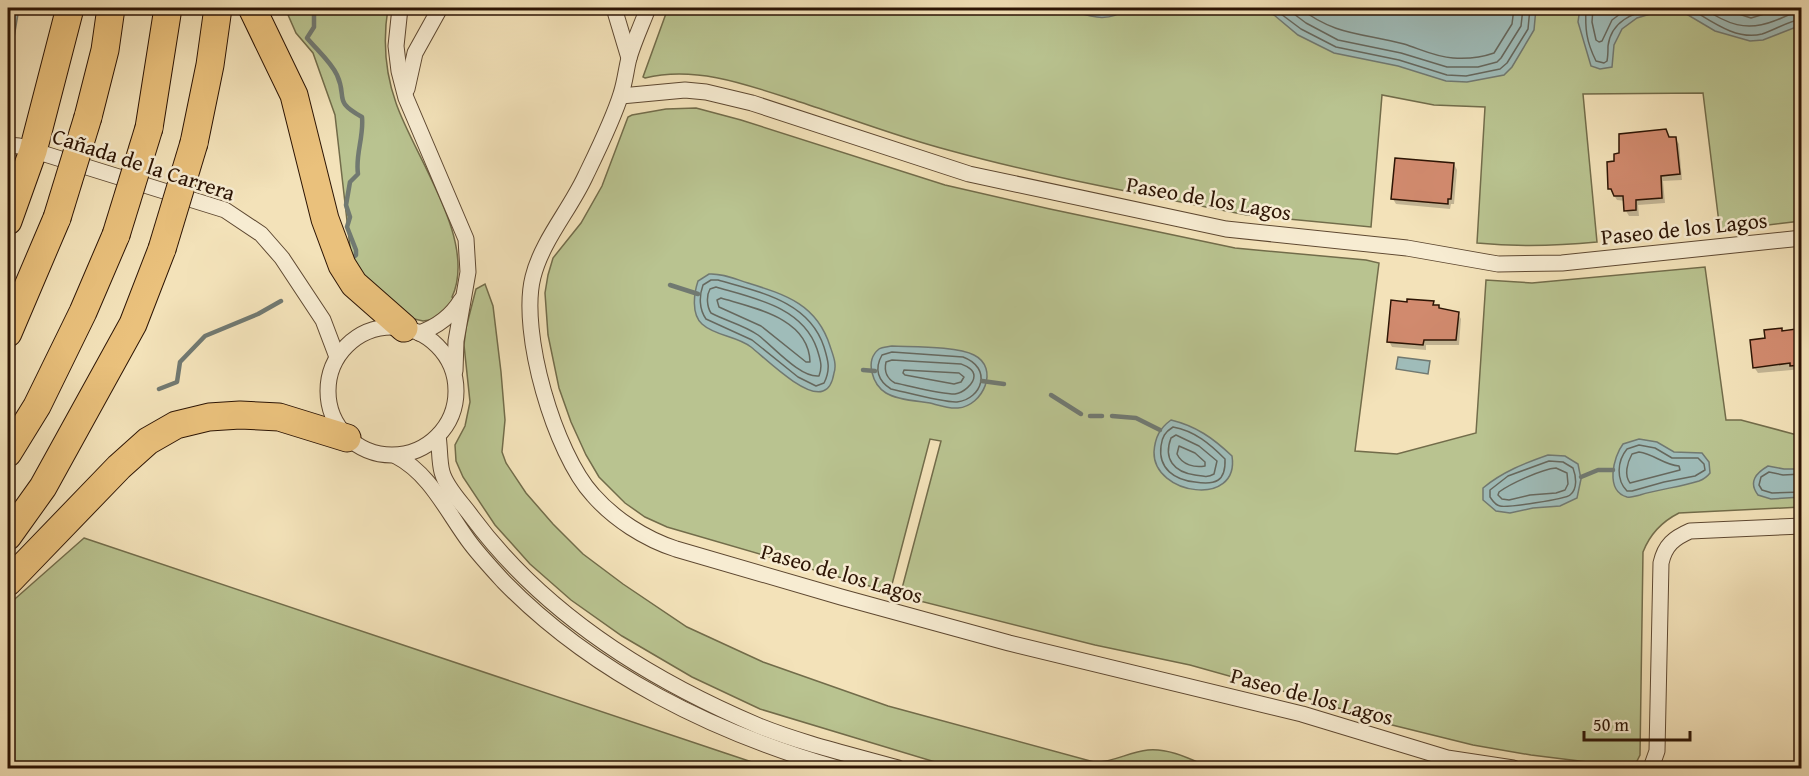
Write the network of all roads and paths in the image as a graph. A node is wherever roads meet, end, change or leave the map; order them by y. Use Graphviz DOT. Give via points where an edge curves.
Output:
graph roads {
  1 [pos="70,8"];
  2 [pos="111,8"];
  3 [pos="168,8"];
  4 [pos="218,8"];
  5 [pos="252,8"];
  6 [pos="400,8"];
  7 [pos="440,8"];
  8 [pos="614,8"];
  9 [pos="648,8"];
  10 [pos="398,28"];
  11 [pos="423,37"];
  12 [pos="629,58"];
  13 [pos="621,96"];
  14 [pos="406,98"];
  15 [pos="20,148"];
  16 [pos="8,221"];
  17 [pos="1802,238"];
  18 [pos="464,295"];
  19 [pos="411,330"];
  20 [pos="8,333"];
  21 [pos="337,357"];
  22 [pos="454,377"];
  23 [pos="438,436"];
  24 [pos="347,438"];
  25 [pos="8,453"];
  26 [pos="396,456"];
  27 [pos="1802,526"];
  28 [pos="8,536"];
  29 [pos="8,582"];
  30 [pos="837,768"];
  31 [pos="898,768"];
  32 [pos="1513,768"];
  33 [pos="1651,768"];
  1 -- 15 [label="highway"];
  2 -- 20 [label="highway, bridge" via="88,117 57,218"];
  3 -- 25 [label="highway, bridge" via="149,128 116,235 37,406"];
  4 -- 28 [label="highway, bridge" via="194,143 162,249 133,324 43,487"];
  5 -- 19 [label="highway" via="294,95 325,219 342,265 354,284"];
  6 -- 10 [label="street"];
  7 -- 11 [label="street"];
  8 -- 12 [label="street, Paseo de los Lagos"];
  9 -- 12 [label="street, Paseo de los Lagos"];
  10 -- 11 [label="street" via="411,37"];
  10 -- 14 [label="street" via="398,65"];
  11 -- 14 [label="street" via="412,62"];
  12 -- 13 [label="street, Paseo de los Lagos"];
  13 -- 17 [label="street, Paseo de los Lagos" via="706,92 752,103 969,174 1226,229 1407,248 1498,264 1562,263"];
  13 -- 32 [label="street, Paseo de los Lagos" via="585,179 543,250 530,291 530,312 537,368 564,447 590,492 631,527 676,549 1010,643 1302,714 1447,758"];
  14 -- 18 [label="street" via="466,239 468,272"];
  15 -- 16 [label="highway"];
  15 -- 21 [label="street, Cañada de la Carrera" via="225,210 261,234 282,258 323,320"];
  18 -- 19 [label="street" via="443,321 432,328"];
  18 -- 22 [label="street"];
  19 -- 21 [label="street" via="384,327 366,333 349,343"];
  19 -- 22 [label="street" via="429,339 445,355"];
  21 -- 24 [label="street" via="327,391 329,408"];
  22 -- 23 [label="street" via="454,408"];
  23 -- 26 [label="street" via="426,446"];
  23 -- 31 [label="street" via="442,472 485,535 514,569 596,638 639,666 761,727"];
  24 -- 26 [label="street" via="361,448"];
  24 -- 29 [label="highway" via="279,417 209,417 176,425 148,441 119,467"];
  26 -- 30 [label="street" via="420,472 504,582 585,651 698,717 754,742"];
  27 -- 33 [label="street" via="1690,531 1677,536 1664,551 1657,751"];
}
